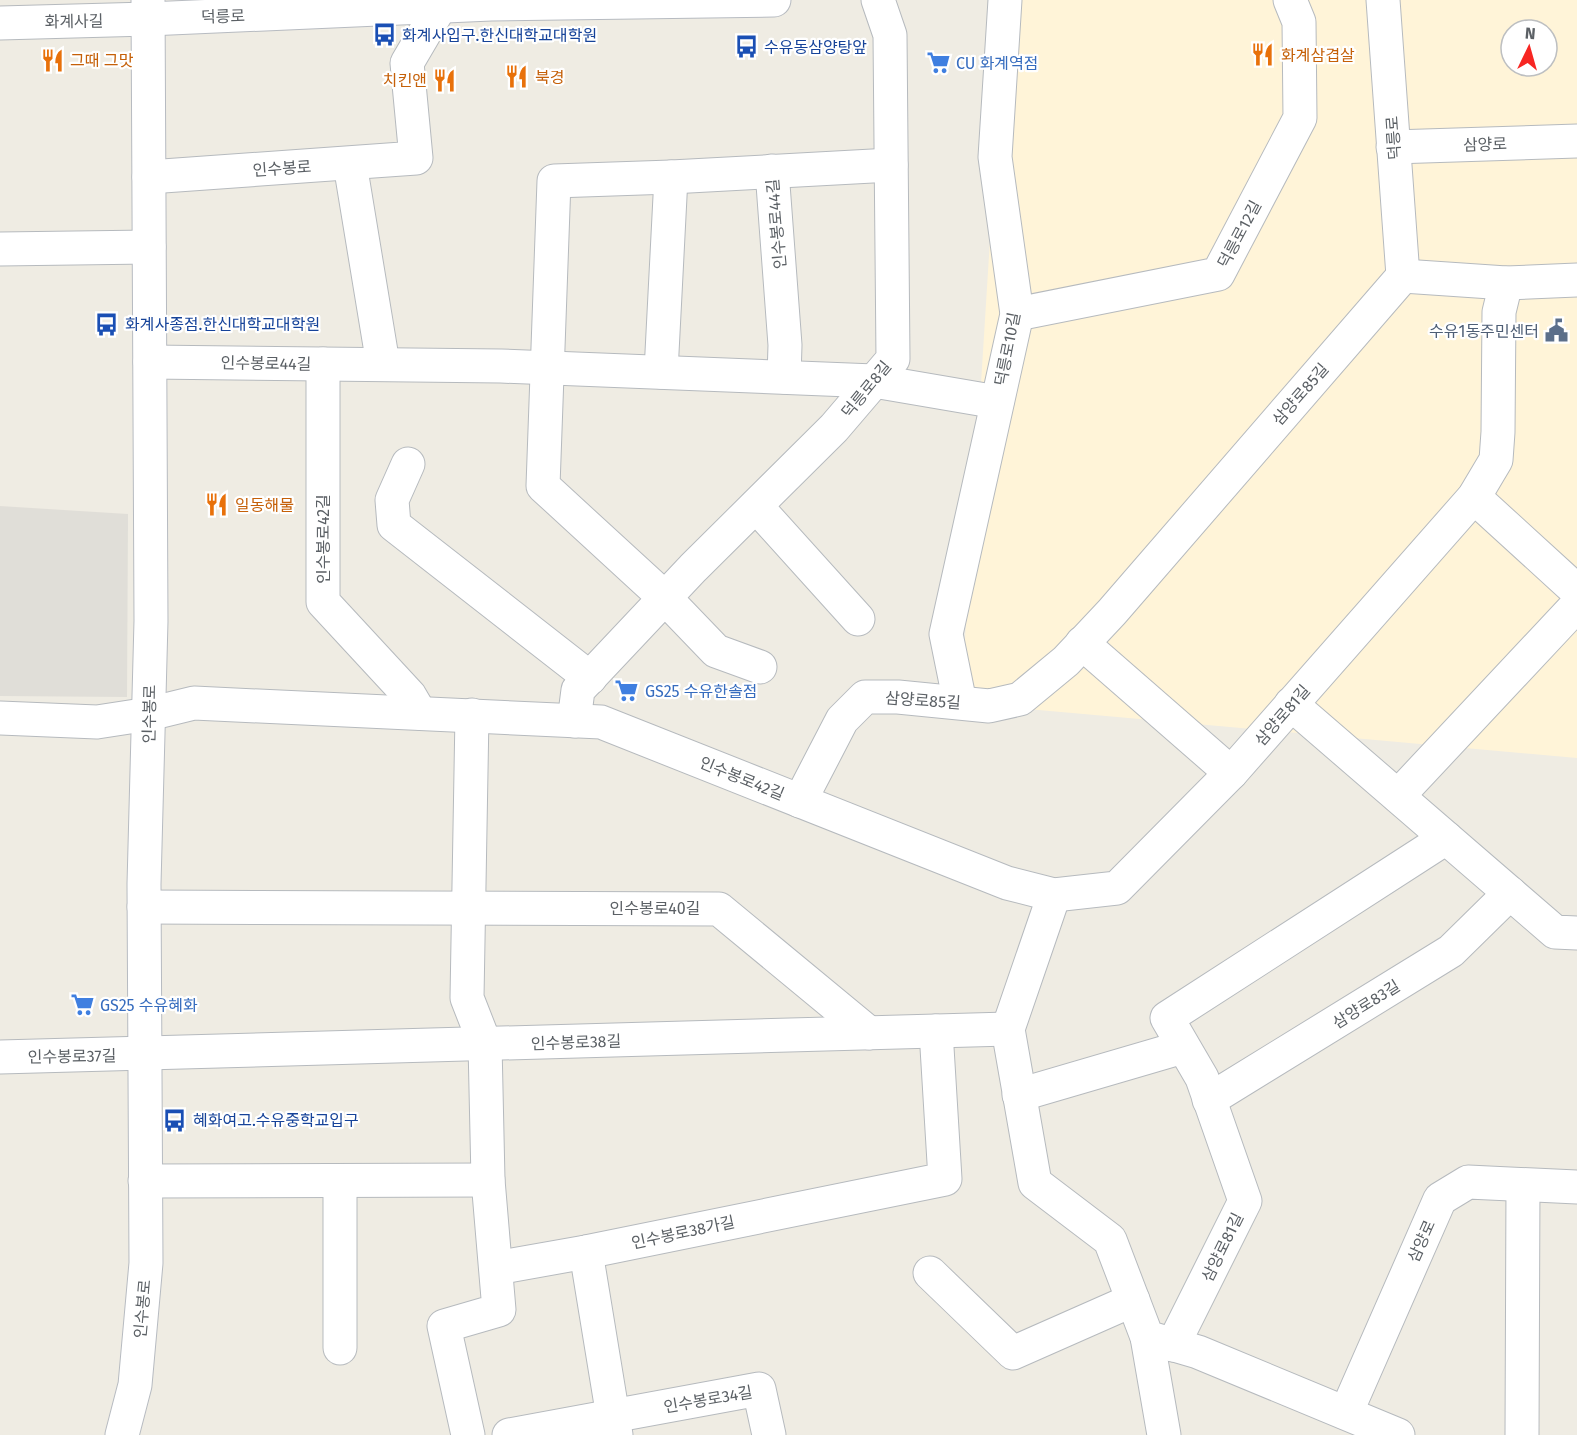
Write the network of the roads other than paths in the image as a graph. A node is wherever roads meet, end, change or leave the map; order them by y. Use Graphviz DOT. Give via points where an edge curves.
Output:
graph roads {
  1 [pos="774,0"];
  2 [pos="878,0"];
  3 [pos="1005,0"];
  4 [pos="1290,0"];
  5 [pos="1383,0"];
  6 [pos="719,1"];
  7 [pos="591,2"];
  8 [pos="443,3"];
  9 [pos="93,10"];
  10 [pos="148,10"];
  11 [pos="0,22"];
  12 [pos="1577,141"];
  13 [pos="1393,147"];
  14 [pos="351,164"];
  15 [pos="891,165"];
  16 [pos="772,171"];
  17 [pos="149,177"];
  18 [pos="671,177"];
  19 [pos="149,247"];
  20 [pos="0,249"];
  21 [pos="1403,276"];
  22 [pos="1577,280"];
  23 [pos="1506,283"];
  24 [pos="1017,314"];
  25 [pos="150,362"];
  26 [pos="323,364"];
  27 [pos="383,364"];
  28 [pos="546,368"];
  29 [pos="661,372"];
  30 [pos="784,377"];
  31 [pos="874,381"];
  32 [pos="997,402"];
  33 [pos="408,464"];
  34 [pos="1474,497"];
  35 [pos="756,506"];
  36 [pos="1577,591"];
  37 [pos="665,598"];
  38 [pos="1577,605"];
  39 [pos="858,619"];
  40 [pos="1082,644"];
  41 [pos="760,667"];
  42 [pos="590,678"];
  43 [pos="958,693"];
  44 [pos="1291,704"];
  45 [pos="420,713"];
  46 [pos="148,714"];
  47 [pos="472,715"];
  48 [pos="0,718"];
  49 [pos="574,721"];
  50 [pos="1231,772"];
  51 [pos="1398,796"];
  52 [pos="800,801"];
  53 [pos="1446,838"];
  54 [pos="1510,893"];
  55 [pos="1054,895"];
  56 [pos="144,907"];
  57 [pos="469,907"];
  58 [pos="1577,933"];
  59 [pos="1008,1029"];
  60 [pos="936,1031"];
  61 [pos="869,1033"];
  62 [pos="485,1044"];
  63 [pos="1183,1047"];
  64 [pos="145,1054"];
  65 [pos="0,1057"];
  66 [pos="1019,1095"];
  67 [pos="1209,1100"];
  68 [pos="488,1180"];
  69 [pos="145,1181"];
  70 [pos="340,1181"];
  71 [pos="1523,1185"];
  72 [pos="1577,1187"];
  73 [pos="586,1252"];
  74 [pos="496,1268"];
  75 [pos="930,1273"];
  76 [pos="1133,1300"];
  77 [pos="1160,1341"];
  78 [pos="340,1348"];
  79 [pos="1346,1413"];
  80 [pos="614,1426"];
  81 [pos="122,1435"];
  82 [pos="468,1435"];
  83 [pos="509,1435"];
  84 [pos="769,1435"];
  85 [pos="1164,1435"];
  86 [pos="1398,1435"];
  87 [pos="1522,1435"];
  1 -- 6 [label="street, 덕릉로"];
  2 -- 15 [label="street, 덕릉로8길" via="890,35"];
  3 -- 24 [label="street, 덕릉로10길" via="995,157"];
  4 -- 24 [label="street, 덕릉로12길" via="1299,22 1300,118 1218,274"];
  5 -- 13 [label="street, 덕릉로"];
  6 -- 7 [label="street, 덕릉로"];
  7 -- 8 [label="street, 덕릉로"];
  8 -- 10 [label="street, 덕릉로"];
  8 -- 14 [label="street, 인수봉로" via="407,63 416,158"];
  9 -- 10 [label="street, 화계사길"];
  9 -- 11 [label="street, 화계사길"];
  10 -- 17 [label="street, 인수봉로"];
  12 -- 13 [label="street, 삼양로"];
  13 -- 21 [label="street, 덕릉로"];
  14 -- 17 [label="street, 인수봉로"];
  14 -- 27 [label="street"];
  15 -- 16 [label="street"];
  15 -- 31 [label="street, 덕릉로8길" via="892,359"];
  16 -- 18 [label="street, 인수봉로44길"];
  16 -- 30 [label="street, 인수봉로44길"];
  17 -- 19 [label="street, 인수봉로"];
  18 -- 28 [label="street, 인수봉로44길" via="554,181"];
  18 -- 29 [label="street"];
  19 -- 20 [label="street"];
  19 -- 25 [label="street, 인수봉로"];
  21 -- 23 [label="street"];
  21 -- 40 [label="street, 삼양로85길"];
  22 -- 23 [label="street"];
  23 -- 34 [label="street, 삼양로81길" via="1499,312 1496,460"];
  24 -- 32 [label="street, 덕릉로10길"];
  25 -- 26 [label="street, 인수봉로44길"];
  25 -- 46 [label="street, 인수봉로"];
  26 -- 27 [label="street, 인수봉로44길"];
  26 -- 45 [label="street, 인수봉로42길" via="323,602 410,696"];
  27 -- 28 [label="street, 인수봉로44길"];
  28 -- 29 [label="street, 인수봉로44길"];
  28 -- 37 [label="street" via="543,486"];
  29 -- 30 [label="street, 인수봉로44길"];
  30 -- 31 [label="street, 인수봉로44길"];
  31 -- 32 [label="street, 인수봉로44길"];
  31 -- 35 [label="street, 덕릉로8길" via="834,428"];
  32 -- 43 [label="street, 덕릉로10길" via="945,634"];
  33 -- 42 [label="street" via="392,500 394,525"];
  34 -- 36 [label="street"];
  34 -- 44 [label="street, 삼양로81길"];
  35 -- 37 [label="street, 덕릉로8길"];
  35 -- 39 [label="street"];
  37 -- 41 [label="street" via="716,651"];
  37 -- 42 [label="street, 덕릉로8길"];
  38 -- 51 [label="street"];
  40 -- 50 [label="street"];
  40 -- 52 [label="street, 삼양로85길" via="1020,699 989,706 865,697 842,720"];
  42 -- 49 [label="street, 덕릉로8길" via="578,690"];
  44 -- 50 [label="street, 삼양로81길"];
  44 -- 51 [label="street"];
  45 -- 46 [label="street, 인수봉로42길" via="194,703"];
  45 -- 47 [label="street, 인수봉로42길"];
  46 -- 48 [label="street, 인수봉로42길" via="98,722"];
  46 -- 56 [label="street, 인수봉로"];
  47 -- 49 [label="street, 인수봉로42길"];
  47 -- 57 [label="street"];
  49 -- 52 [label="street, 인수봉로42길" via="601,722"];
  50 -- 55 [label="street, 삼양로81길" via="1117,888"];
  51 -- 53 [label="street"];
  52 -- 55 [label="street, 인수봉로42길" via="1007,883"];
  53 -- 54 [label="street"];
  53 -- 63 [label="street, 삼양로81길" via="1167,1018"];
  54 -- 58 [label="street" via="1555,932"];
  54 -- 67 [label="street, 삼양로83길" via="1451,951"];
  55 -- 59 [label="street"];
  56 -- 57 [label="street, 인수봉로40길"];
  56 -- 64 [label="street, 인수봉로"];
  57 -- 61 [label="street, 인수봉로40길" via="719,909"];
  57 -- 62 [label="street" via="467,998"];
  59 -- 60 [label="street, 인수봉로38길"];
  59 -- 66 [label="street"];
  60 -- 61 [label="street, 인수봉로38길"];
  60 -- 73 [label="street, 인수봉로38가길" via="945,1179"];
  61 -- 62 [label="street, 인수봉로38길"];
  62 -- 64 [label="street, 인수봉로38길"];
  62 -- 68 [label="street"];
  63 -- 66 [label="street"];
  63 -- 67 [label="street, 삼양로81길" via="1202,1078"];
  64 -- 65 [label="street, 인수봉로37길"];
  64 -- 69 [label="street, 인수봉로"];
  66 -- 76 [label="street" via="1035,1183 1110,1240"];
  67 -- 77 [label="street, 삼양로81길" via="1245,1201"];
  68 -- 70 [label="street"];
  68 -- 74 [label="street"];
  69 -- 70 [label="street"];
  69 -- 81 [label="street, 인수봉로" via="146,1263 135,1385"];
  70 -- 78 [label="street"];
  71 -- 72 [label="street, 삼양로"];
  71 -- 79 [label="street, 삼양로" via="1468,1182 1440,1199"];
  71 -- 87 [label="street"];
  73 -- 74 [label="street, 인수봉로38가길"];
  73 -- 80 [label="street"];
  74 -- 82 [label="street" via="499,1310 444,1326"];
  75 -- 76 [label="street" via="1013,1353"];
  76 -- 77 [label="street"];
  77 -- 79 [label="street" via="1198,1352"];
  77 -- 85 [label="street"];
  79 -- 86 [label="street"];
  80 -- 83 [label="street, 인수봉로34길"];
  80 -- 84 [label="street, 인수봉로34길" via="759,1389"];
}
